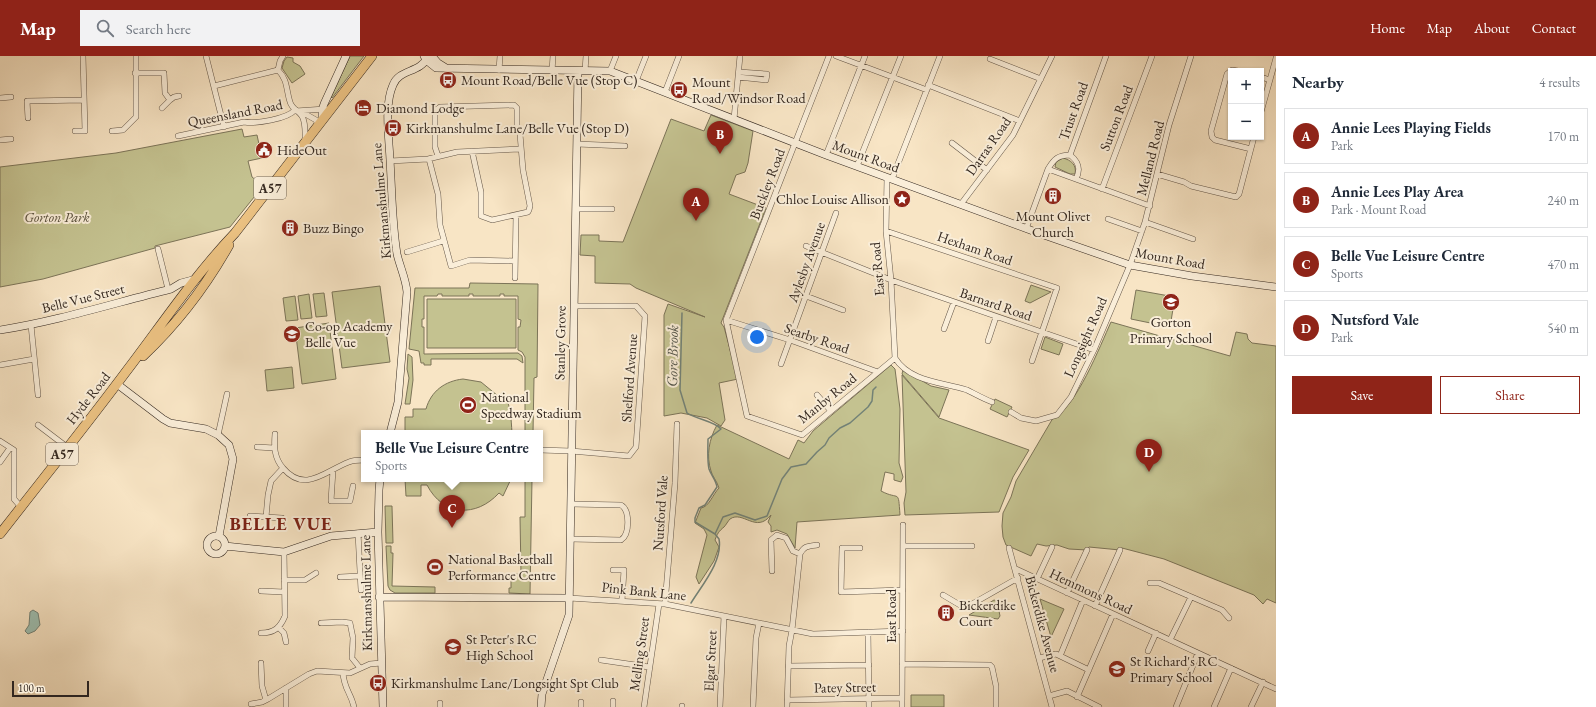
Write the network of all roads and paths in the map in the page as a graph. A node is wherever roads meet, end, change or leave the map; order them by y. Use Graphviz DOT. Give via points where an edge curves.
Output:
graph roads {
  1 [pos="82,56"];
  2 [pos="136,56"];
  3 [pos="206,56"];
  4 [pos="283,56"];
  5 [pos="346,56"];
  6 [pos="372,56"];
  7 [pos="432,56"];
  8 [pos="500,56"];
  9 [pos="553,56"];
  10 [pos="586,56"];
  11 [pos="616,56"];
  12 [pos="646,56"];
  13 [pos="679,56"];
  14 [pos="740,56"];
  15 [pos="829,56"];
  16 [pos="836,56"];
  17 [pos="865,56"];
  18 [pos="901,56"];
  19 [pos="940,56"];
  20 [pos="1052,56"];
  21 [pos="1106,56"];
  22 [pos="1152,56"];
  23 [pos="1191,56"];
  24 [pos="426,58"];
  25 [pos="1276,58"];
  26 [pos="990,59"];
  27 [pos="861,65"];
  28 [pos="446,68"];
  29 [pos="278,70"];
  30 [pos="499,70"];
  31 [pos="552,71"];
  32 [pos="582,71"];
  33 [pos="610,71"];
  34 [pos="135,73"];
  35 [pos="1228,73"];
  36 [pos="892,77"];
  37 [pos="1264,78"];
  38 [pos="1041,79"];
  39 [pos="1270,80"];
  40 [pos="636,81"];
  41 [pos="214,86"];
  42 [pos="927,87"];
  43 [pos="665,92"];
  44 [pos="179,96"];
  45 [pos="11,97"];
  46 [pos="0,98"];
  47 [pos="84,100"];
  48 [pos="170,100"];
  49 [pos="1263,104"];
  50 [pos="162,108"];
  51 [pos="327,109"];
  52 [pos="297,111"];
  53 [pos="28,118"];
  54 [pos="734,119"];
  55 [pos="1020,121"];
  56 [pos="320,122"];
  57 [pos="224,127"];
  58 [pos="75,131"];
  59 [pos="112,131"];
  60 [pos="178,136"];
  61 [pos="11,139"];
  62 [pos="0,140"];
  63 [pos="1253,140"];
  64 [pos="305,143"];
  65 [pos="796,143"];
  66 [pos="952,143"];
  67 [pos="577,144"];
  68 [pos="625,146"];
  69 [pos="520,148"];
  70 [pos="472,150"];
  71 [pos="1251,150"];
  72 [pos="826,155"];
  73 [pos="1070,155"];
  74 [pos="438,156"];
  75 [pos="430,159"];
  76 [pos="390,161"];
  77 [pos="857,166"];
  78 [pos="1048,168"];
  79 [pos="987,170"];
  80 [pos="1157,174"];
  81 [pos="890,178"];
  82 [pos="1076,179"];
  83 [pos="1102,189"];
  84 [pos="962,204"];
  85 [pos="1150,206"];
  86 [pos="576,209"];
  87 [pos="612,209"];
  88 [pos="836,213"];
  89 [pos="516,216"];
  90 [pos="1108,219"];
  91 [pos="1145,222"];
  92 [pos="1026,229"];
  93 [pos="886,231"];
  94 [pos="1142,231"];
  95 [pos="235,233"];
  96 [pos="1193,239"];
  97 [pos="443,241"];
  98 [pos="806,246"];
  99 [pos="158,249"];
  100 [pos="407,252"];
  101 [pos="822,252"];
  102 [pos="516,261"];
  103 [pos="1130,265"];
  104 [pos="515,278"];
  105 [pos="196,279"];
  106 [pos="891,280"];
  107 [pos="1276,288"];
  108 [pos="170,289"];
  109 [pos="806,296"];
  110 [pos="188,299"];
  111 [pos="954,302"];
  112 [pos="574,306"];
  113 [pos="843,310"];
  114 [pos="996,317"];
  115 [pos="726,320"];
  116 [pos="31,325"];
  117 [pos="944,329"];
  118 [pos="0,330"];
  119 [pos="1041,332"];
  120 [pos="790,340"];
  121 [pos="988,341"];
  122 [pos="1094,350"];
  123 [pos="895,358"];
  124 [pos="34,359"];
  125 [pos="1032,361"];
  126 [pos="781,364"];
  127 [pos="0,365"];
  128 [pos="878,372"];
  129 [pos="124,375"];
  130 [pos="117,384"];
  131 [pos="227,394"];
  132 [pos="38,395"];
  133 [pos="816,395"];
  134 [pos="992,402"];
  135 [pos="832,411"];
  136 [pos="1011,412"];
  137 [pos="677,424"];
  138 [pos="38,425"];
  139 [pos="391,430"];
  140 [pos="275,434"];
  141 [pos="218,435"];
  142 [pos="0,441"];
  143 [pos="67,447"];
  144 [pos="257,447"];
  145 [pos="10,448"];
  146 [pos="274,448"];
  147 [pos="543,450"];
  148 [pos="571,450"];
  149 [pos="361,460"];
  150 [pos="0,462"];
  151 [pos="283,468"];
  152 [pos="333,470"];
  153 [pos="379,482"];
  154 [pos="353,486"];
  155 [pos="571,504"];
  156 [pos="21,507"];
  157 [pos="250,516"];
  158 [pos="266,517"];
  159 [pos="282,518"];
  160 [pos="902,525"];
  161 [pos="378,532"];
  162 [pos="358,533"];
  163 [pos="0,534"];
  164 [pos="219,536"];
  165 [pos="570,539"];
  166 [pos="817,545"];
  167 [pos="225,546"];
  168 [pos="903,546"];
  169 [pos="972,546"];
  170 [pos="1052,547"];
  171 [pos="860,548"];
  172 [pos="1009,548"];
  173 [pos="1087,550"];
  174 [pos="1120,550"];
  175 [pos="284,552"];
  176 [pos="800,554"];
  177 [pos="1016,569"];
  178 [pos="613,570"];
  179 [pos="772,571"];
  180 [pos="316,573"];
  181 [pos="360,576"];
  182 [pos="340,577"];
  183 [pos="1018,578"];
  184 [pos="1037,579"];
  185 [pos="284,580"];
  186 [pos="1150,583"];
  187 [pos="361,590"];
  188 [pos="903,590"];
  189 [pos="261,591"];
  190 [pos="284,592"];
  191 [pos="1067,593"];
  192 [pos="943,594"];
  193 [pos="380,597"];
  194 [pos="1191,597"];
  195 [pos="569,598"];
  196 [pos="1083,600"];
  197 [pos="622,601"];
  198 [pos="659,604"];
  199 [pos="665,604"];
  200 [pos="1095,606"];
  201 [pos="1113,614"];
  202 [pos="724,616"];
  203 [pos="1229,618"];
  204 [pos="321,623"];
  205 [pos="759,624"];
  206 [pos="278,627"];
  207 [pos="792,630"];
  208 [pos="903,631"];
  209 [pos="868,632"];
  210 [pos="261,633"];
  211 [pos="1156,634"];
  212 [pos="1170,640"];
  213 [pos="286,642"];
  214 [pos="1148,651"];
  215 [pos="1198,653"];
  216 [pos="1060,656"];
  217 [pos="1039,658"];
  218 [pos="601,660"];
  219 [pos="261,663"];
  220 [pos="381,663"];
  221 [pos="902,664"];
  222 [pos="869,665"];
  223 [pos="788,666"];
  224 [pos="649,667"];
  225 [pos="360,668"];
  226 [pos="1231,668"];
  227 [pos="1090,670"];
  228 [pos="343,673"];
  229 [pos="1263,682"];
  230 [pos="286,688"];
  231 [pos="1276,689"];
  232 [pos="1049,696"];
  233 [pos="1077,697"];
  234 [pos="902,698"];
  235 [pos="869,699"];
  236 [pos="266,700"];
  237 [pos="787,700"];
  238 [pos="251,704"];
  239 [pos="286,707"];
  240 [pos="354,707"];
  241 [pos="383,707"];
  242 [pos="541,707"];
  243 [pos="644,707"];
  244 [pos="720,707"];
  245 [pos="753,707"];
  246 [pos="787,707"];
  247 [pos="869,707"];
  248 [pos="902,707"];
  249 [pos="996,707"];
  250 [pos="1052,707"];
  251 [pos="1099,707"];
  252 [pos="1176,707"];
  253 [pos="1214,707"];
  254 [pos="1251,707"];
  1 -- 47 [label="street"];
  2 -- 34 [label="street"];
  3 -- 41 [label="street"];
  4 -- 29 [label="street"];
  5 -- 51 [label="street"];
  6 -- 51 [label="highway, Hyde Road / A57"];
  7 -- 28 [label="street"];
  8 -- 30 [label="street"];
  9 -- 31 [label="street"];
  10 -- 32 [label="street"];
  11 -- 33 [label="street"];
  12 -- 40 [label="street"];
  13 -- 43 [label="street"];
  14 -- 54 [label="street"];
  15 -- 65 [label="street, Buckley Road"];
  16 -- 27 [label="street"];
  17 -- 27 [label="street"];
  18 -- 36 [label="street"];
  19 -- 42 [label="street, East Road"];
  20 -- 38 [label="street, Darras Road"];
  21 -- 73 [label="street, Trust Road"];
  22 -- 83 [label="street, Sutton Road"];
  23 -- 80 [label="street, Melland Road" via="1169,125"];
  24 -- 28 [label="street, Mount Road" via="434,67"];
  24 -- 76 [label="street, Kirkmanshulme Lane" via="416,69 398,76 390,91"];
  25 -- 39 [label="street"];
  26 -- 38 [label="street"];
  27 -- 36 [label="street"];
  27 -- 72 [label="street"];
  28 -- 30 [label="street, Mount Road"];
  29 -- 41 [label="street"];
  29 -- 52 [label="street" via="285,78 290,102"];
  30 -- 31 [label="street, Mount Road"];
  31 -- 32 [label="street, Mount Road"];
  32 -- 33 [label="street, Mount Road"];
  32 -- 67 [label="street, Stanley Grove"];
  33 -- 40 [label="street, Mount Road"];
  34 -- 48 [label="street" via="164,74 165,93"];
  34 -- 59 [label="street" via="136,117 123,130"];
  35 -- 71 [label="street" via="1212,135 1215,140"];
  36 -- 42 [label="street"];
  36 -- 77 [label="street"];
  37 -- 39 [label="street"];
  38 -- 55 [label="street, Darras Road"];
  39 -- 49 [label="street"];
  40 -- 43 [label="street, Mount Road"];
  41 -- 57 [label="street"];
  42 -- 55 [label="street"];
  42 -- 81 [label="street, East Road"];
  43 -- 54 [label="street, Mount Road"];
  44 -- 48 [label="street"];
  45 -- 46 [label="street"];
  47 -- 53 [label="street" via="27,101"];
  47 -- 58 [label="street" via="85,131"];
  48 -- 50 [label="street"];
  51 -- 52 [label="street"];
  51 -- 56 [label="highway, Hyde Road / A57"];
  52 -- 56 [label="street"];
  52 -- 57 [label="street, Queensland Road" via="264,121"];
  52 -- 64 [label="street" via="302,116"];
  54 -- 65 [label="street, Mount Road"];
  55 -- 79 [label="street, Darras Road" via="1013,135"];
  56 -- 64 [label="highway, Hyde Road / A57"];
  57 -- 60 [label="street, Queensland Road"];
  61 -- 62 [label="street"];
  63 -- 71 [label="street"];
  64 -- 95 [label="highway, Hyde Road / A57"];
  65 -- 72 [label="street, Mount Road"];
  65 -- 115 [label="street, Buckley Road"];
  66 -- 79 [label="street"];
  67 -- 68 [label="street"];
  67 -- 86 [label="street, Stanley Grove"];
  69 -- 70 [label="street"];
  69 -- 74 [label="street" via="517,108 514,105 440,107 435,114 435,147"];
  69 -- 89 [label="street" via="530,206 528,212"];
  70 -- 74 [label="street"];
  70 -- 89 [label="street" via="481,192 481,216 492,220"];
  71 -- 80 [label="street" via="1236,197"];
  72 -- 77 [label="street, Mount Road"];
  73 -- 78 [label="street, Trust Road" via="1058,156"];
  73 -- 82 [label="street" via="1078,164 1079,172"];
  74 -- 75 [label="street"];
  75 -- 76 [label="street"];
  75 -- 97 [label="street" via="438,194"];
  76 -- 139 [label="street, Kirkmanshulme Lane" via="396,241 407,292 398,402"];
  77 -- 81 [label="street, Mount Road"];
  78 -- 82 [label="street"];
  78 -- 92 [label="street, Trust Road"];
  79 -- 84 [label="street, Darras Road"];
  80 -- 85 [label="street, Melland Road"];
  81 -- 84 [label="street, Mount Road"];
  81 -- 93 [label="street, East Road"];
  82 -- 83 [label="street"];
  83 -- 85 [label="street"];
  84 -- 92 [label="street, Mount Road"];
  85 -- 91 [label="street, Melland Road"];
  86 -- 87 [label="street"];
  86 -- 112 [label="street, Stanley Grove"];
  88 -- 101 [label="street, Aylesby Avenue"];
  89 -- 102 [label="street"];
  90 -- 94 [label="street"];
  91 -- 94 [label="street, Melland Road"];
  91 -- 96 [label="street"];
  92 -- 103 [label="street, Mount Road"];
  93 -- 106 [label="street, East Road"];
  93 -- 119 [label="street, Hexham Road" via="1057,288"];
  94 -- 103 [label="street, Melland Road"];
  95 -- 105 [label="highway, Hyde Road / A57"];
  95 -- 110 [label="highway, Hyde Road / A57" via="210,278"];
  97 -- 100 [label="street"];
  97 -- 102 [label="street" via="451,266 470,260"];
  98 -- 101 [label="street, Barnard Road"];
  99 -- 108 [label="street"];
  101 -- 106 [label="street, Barnard Road"];
  101 -- 109 [label="street, Aylesby Avenue"];
  102 -- 104 [label="street"];
  103 -- 107 [label="street, Mount Road"];
  103 -- 122 [label="street, Longsight Road"];
  105 -- 108 [label="street, Belle Vue Street"];
  105 -- 110 [label="highway, Hyde Road / A57"];
  106 -- 111 [label="street, Barnard Road"];
  106 -- 123 [label="street, East Road"];
  108 -- 110 [label="street" via="175,289"];
  108 -- 116 [label="street, Belle Vue Street"];
  109 -- 113 [label="street"];
  109 -- 120 [label="street, Aylesby Avenue"];
  110 -- 129 [label="highway, Hyde Road / A57" via="148,343"];
  110 -- 129 [label="highway, Hyde Road / A57" via="170,330"];
  111 -- 114 [label="street, Barnard Road"];
  111 -- 117 [label="street"];
  112 -- 148 [label="street, Stanley Grove"];
  112 -- 148 [label="street, Shelford Avenue" via="636,306 645,316 636,447 629,456"];
  114 -- 119 [label="street, Barnard Road"];
  114 -- 121 [label="street"];
  115 -- 120 [label="street, Searby Road"];
  115 -- 135 [label="street, Manby Road" via="747,416 802,434"];
  116 -- 118 [label="street, Belle Vue Street"];
  116 -- 124 [label="street"];
  119 -- 122 [label="street, Barnard Road"];
  119 -- 125 [label="street"];
  120 -- 126 [label="street, Aylesby Avenue"];
  120 -- 128 [label="street, Searby Road"];
  122 -- 136 [label="street, Longsight Road" via="1071,397 1057,415 1036,421 1021,418"];
  123 -- 128 [label="street, Manby Road"];
  123 -- 134 [label="street" via="900,367 908,372 936,384 967,390"];
  124 -- 127 [label="street"];
  124 -- 132 [label="street"];
  128 -- 135 [label="street, Manby Road"];
  129 -- 130 [label="highway, Hyde Road / A57"];
  130 -- 141 [label="street" via="170,423 206,429"];
  130 -- 143 [label="highway, Hyde Road / A57"];
  131 -- 141 [label="street"];
  133 -- 135 [label="street"];
  137 -- 199 [label="street, Nutsford Vale"];
  138 -- 143 [label="street"];
  140 -- 146 [label="street"];
  141 -- 164 [label="street" via="229,445 233,459"];
  142 -- 145 [label="street"];
  143 -- 156 [label="highway, Hyde Road / A57"];
  144 -- 146 [label="street"];
  145 -- 150 [label="street"];
  145 -- 156 [label="street" via="14,450 14,499"];
  146 -- 151 [label="street"];
  147 -- 148 [label="street"];
  148 -- 155 [label="street, Stanley Grove"];
  149 -- 152 [label="street" via="350,462"];
  151 -- 152 [label="street" via="288,475 301,480 311,480"];
  151 -- 158 [label="street" via="271,481"];
  152 -- 154 [label="street" via="331,501 350,501"];
  153 -- 161 [label="street, Kirkmanshulme Lane"];
  155 -- 165 [label="street, Stanley Grove"];
  155 -- 165 [label="street" via="620,505 627,512 627,532 621,540"];
  156 -- 163 [label="highway, Hyde Road / A57"];
  157 -- 158 [label="street"];
  158 -- 159 [label="street"];
  160 -- 168 [label="street, East Road"];
  161 -- 162 [label="street"];
  161 -- 193 [label="street, Kirkmanshulme Lane"];
  162 -- 175 [label="street" via="331,536"];
  162 -- 181 [label="street"];
  164 -- 167 [label="street" via="224,540"];
  164 -- 167 [label="street" via="208,539 208,551 216,554 222,552"];
  165 -- 195 [label="street, Stanley Grove"];
  166 -- 176 [label="street" via="803,548"];
  167 -- 175 [label="street"];
  168 -- 169 [label="street"];
  168 -- 188 [label="street, East Road"];
  170 -- 184 [label="street"];
  171 -- 188 [label="street" via="842,548 841,592"];
  172 -- 177 [label="street, Bickerdike Avenue"];
  173 -- 191 [label="street"];
  174 -- 200 [label="street"];
  175 -- 185 [label="street"];
  176 -- 179 [label="street" via="793,551 786,538 778,535 771,540"];
  176 -- 207 [label="street"];
  177 -- 183 [label="street, Bickerdike Avenue"];
  177 -- 184 [label="street, Hemmons Road"];
  178 -- 197 [label="street" via="624,570"];
  180 -- 185 [label="street" via="305,580"];
  181 -- 182 [label="street"];
  181 -- 187 [label="street"];
  183 -- 192 [label="street" via="965,608"];
  183 -- 217 [label="street, Bickerdike Avenue"];
  184 -- 191 [label="street, Hemmons Road"];
  185 -- 190 [label="street"];
  186 -- 194 [label="street" via="1159,583"];
  188 -- 208 [label="street, East Road"];
  189 -- 190 [label="street"];
  190 -- 206 [label="street" via="285,616"];
  191 -- 196 [label="street, Hemmons Road"];
  193 -- 195 [label="street, Pink Bank Lane"];
  193 -- 220 [label="street, Kirkmanshulme Lane"];
  194 -- 203 [label="street" via="1222,610"];
  194 -- 212 [label="street"];
  195 -- 197 [label="street, Pink Bank Lane"];
  195 -- 242 [label="street, Stanley Grove" via="568,615 542,694"];
  196 -- 200 [label="street, Hemmons Road"];
  196 -- 216 [label="street"];
  197 -- 198 [label="street, Pink Bank Lane"];
  198 -- 199 [label="street, Pink Bank Lane"];
  198 -- 224 [label="street, Melling Street"];
  199 -- 202 [label="street, Pink Bank Lane"];
  200 -- 201 [label="street, Hemmons Road"];
  201 -- 211 [label="street, Hemmons Road"];
  201 -- 227 [label="street"];
  202 -- 205 [label="street, Pink Bank Lane"];
  202 -- 244 [label="street, Elgar Street"];
  204 -- 225 [label="street" via="350,623 353,638 352,658"];
  205 -- 207 [label="street, Pink Bank Lane"];
  205 -- 245 [label="street"];
  206 -- 210 [label="street" via="269,633"];
  206 -- 213 [label="street" via="284,633"];
  207 -- 209 [label="street, Pink Bank Lane" via="812,634"];
  207 -- 223 [label="street"];
  208 -- 209 [label="street, Pink Bank Lane"];
  208 -- 221 [label="street, East Road"];
  209 -- 222 [label="street"];
  211 -- 212 [label="street, Hemmons Road"];
  211 -- 214 [label="street"];
  212 -- 215 [label="street, Hemmons Road"];
  215 -- 226 [label="street, Hemmons Road"];
  215 -- 252 [label="street"];
  216 -- 217 [label="street" via="1056,654"];
  216 -- 227 [label="street"];
  217 -- 232 [label="street, Bickerdike Avenue"];
  218 -- 224 [label="street"];
  219 -- 236 [label="street" via="262,686"];
  220 -- 225 [label="street"];
  220 -- 241 [label="street, Kirkmanshulme Lane"];
  221 -- 234 [label="street, East Road"];
  221 -- 249 [label="street" via="990,665 996,686"];
  222 -- 223 [label="street"];
  222 -- 235 [label="street"];
  223 -- 237 [label="street"];
  224 -- 243 [label="street, Melling Street"];
  225 -- 228 [label="street"];
  226 -- 229 [label="street, Hemmons Road"];
  226 -- 253 [label="street"];
  227 -- 233 [label="street"];
  228 -- 230 [label="street" via="317,671"];
  228 -- 240 [label="street" via="345,687 351,695"];
  229 -- 231 [label="street, Hemmons Road"];
  229 -- 254 [label="street"];
  230 -- 236 [label="street"];
  230 -- 239 [label="street"];
  232 -- 233 [label="street" via="1067,691"];
  232 -- 250 [label="street, Bickerdike Avenue"];
  233 -- 251 [label="street"];
  234 -- 235 [label="street, Patey Street"];
  234 -- 248 [label="street, East Road"];
  235 -- 237 [label="street, Patey Street"];
  235 -- 247 [label="street"];
  236 -- 238 [label="street"];
  237 -- 246 [label="street"];
}
